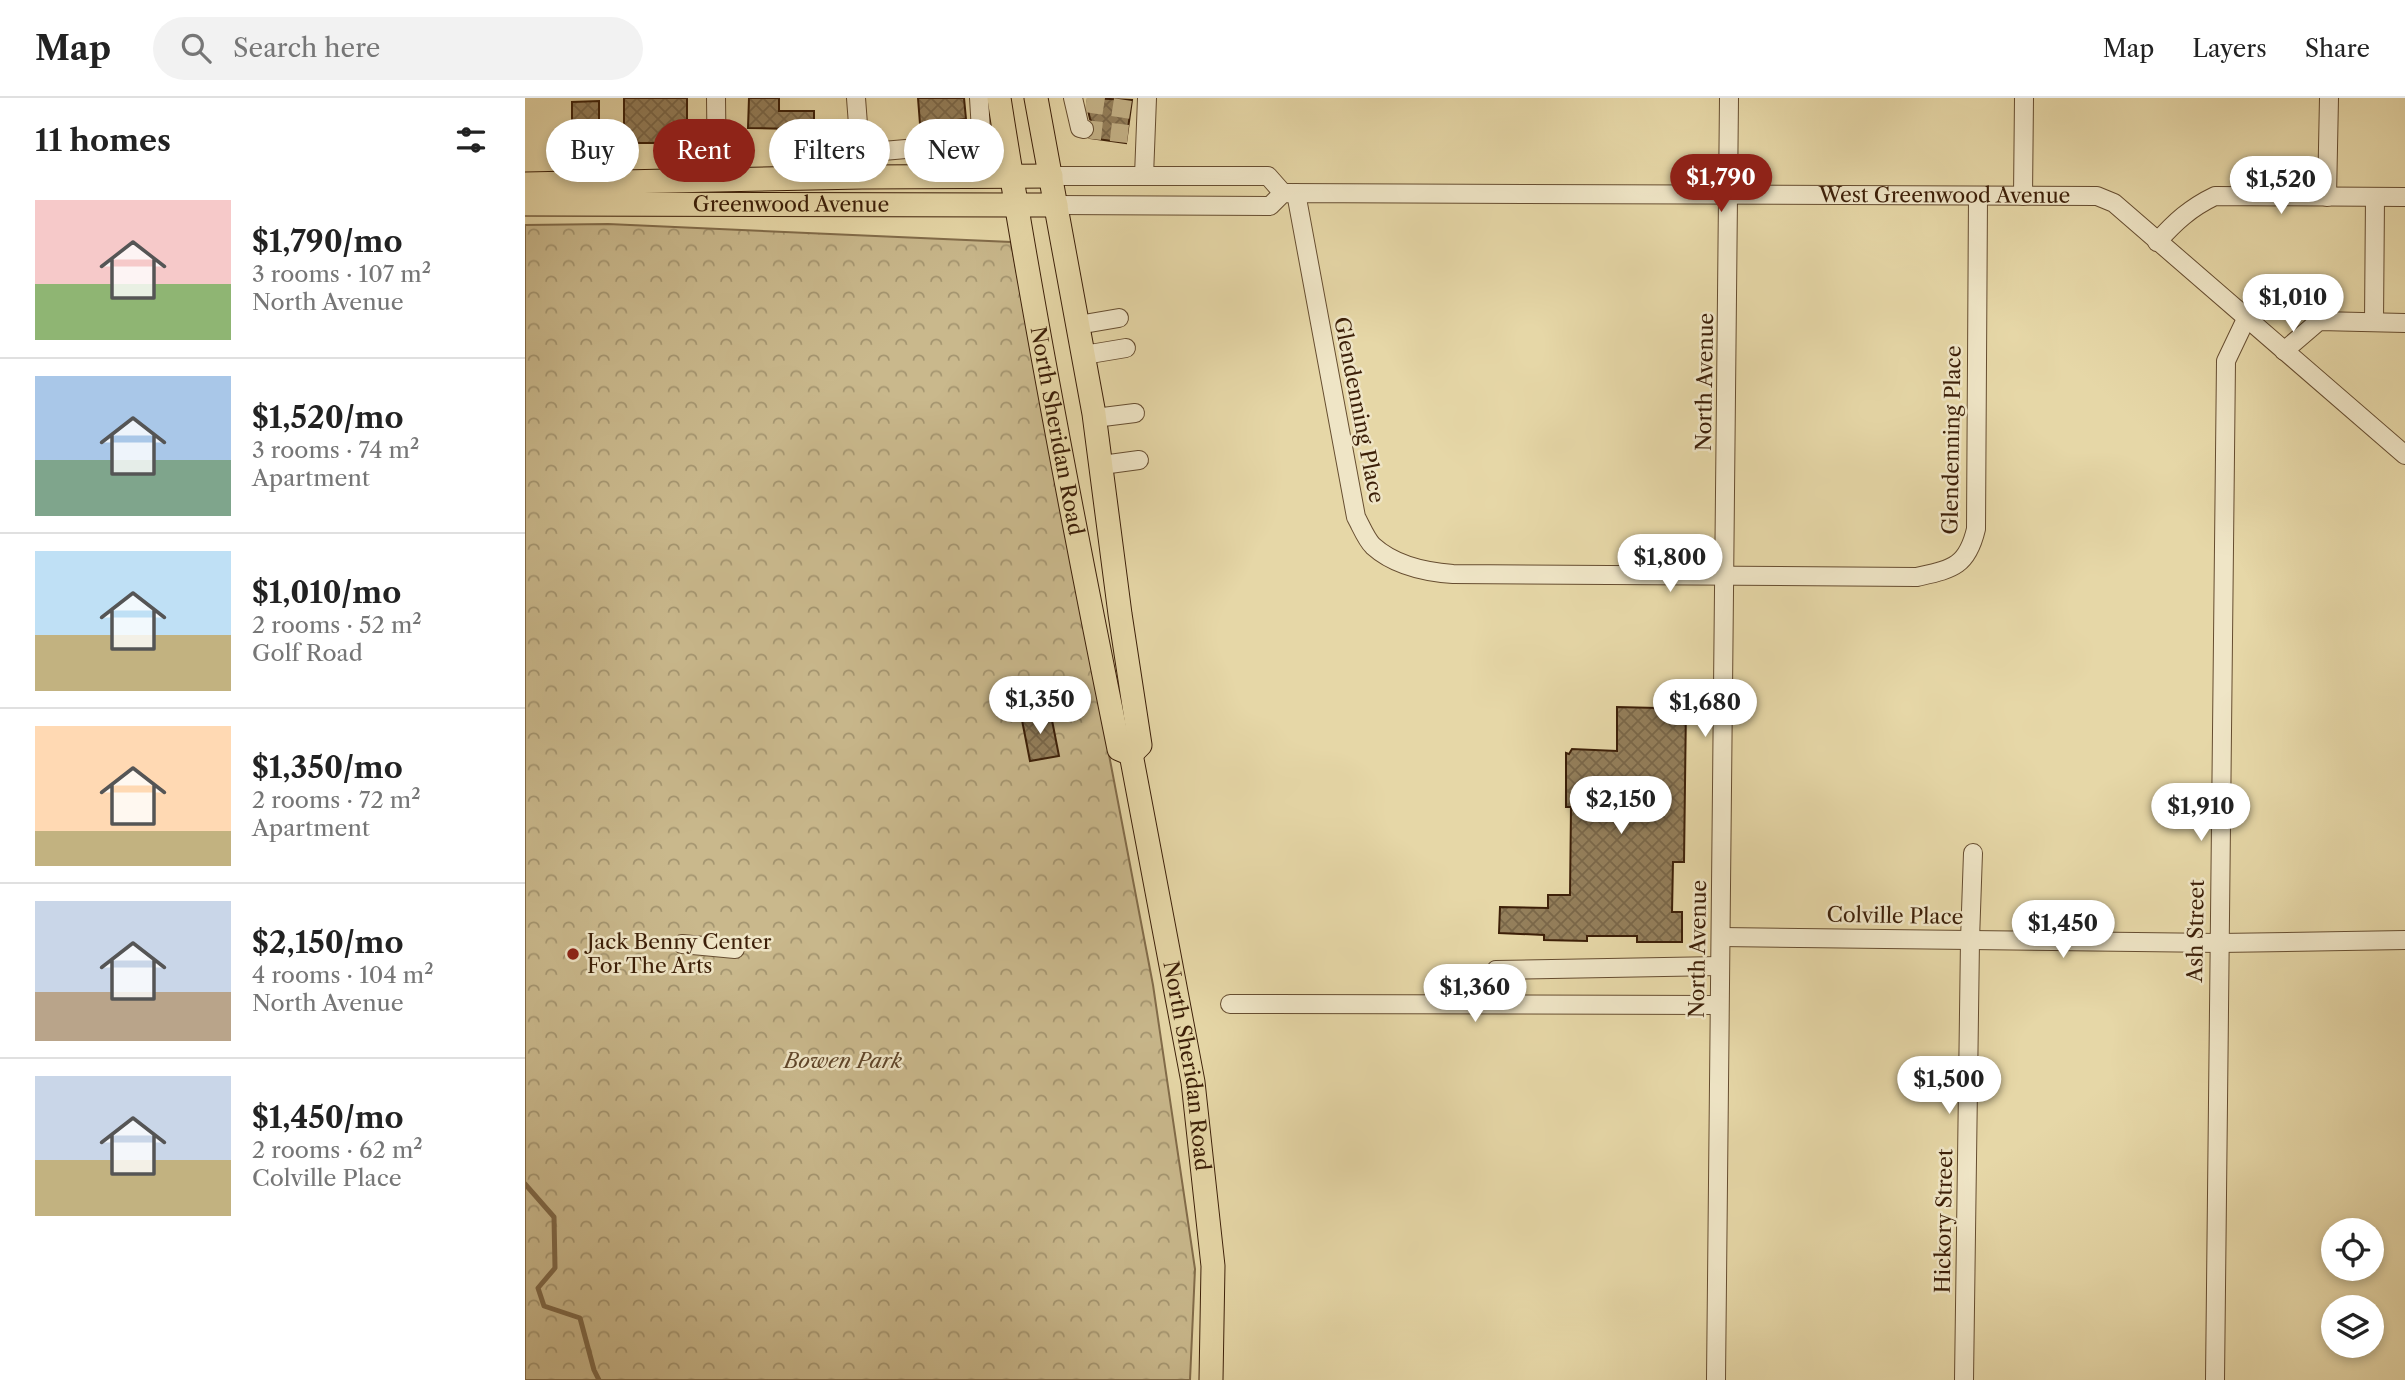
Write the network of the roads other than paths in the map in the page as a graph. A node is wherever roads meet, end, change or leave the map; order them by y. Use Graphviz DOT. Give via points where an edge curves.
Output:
graph roads {
  1 [pos="716,98"];
  2 [pos="856,98"];
  3 [pos="979,98"];
  4 [pos="999,98"];
  5 [pos="1037,98"];
  6 [pos="1729,98"];
  7 [pos="2024,98"];
  8 [pos="2329,98"];
  9 [pos="1078,101"];
  10 [pos="1141,107"];
  11 [pos="716,119"];
  12 [pos="858,119"];
  13 [pos="980,119"];
  14 [pos="1083,129"];
  15 [pos="1004,176"];
  16 [pos="1011,176"];
  17 [pos="1051,176"];
  18 [pos="1144,176"];
  19 [pos="653,181"];
  20 [pos="525,184"];
  21 [pos="1289,193"];
  22 [pos="1729,195"];
  23 [pos="1978,195"];
  24 [pos="2023,196"];
  25 [pos="2327,197"];
  26 [pos="2375,197"];
  27 [pos="2405,197"];
  28 [pos="525,204"];
  29 [pos="1016,205"];
  30 [pos="1056,205"];
  31 [pos="2157,242"];
  32 [pos="1119,318"];
  33 [pos="2246,319"];
  34 [pos="2374,322"];
  35 [pos="2405,323"];
  36 [pos="1078,325"];
  37 [pos="1126,348"];
  38 [pos="2284,351"];
  39 [pos="1084,355"];
  40 [pos="1135,412"];
  41 [pos="1095,418"];
  42 [pos="2405,455"];
  43 [pos="1139,460"];
  44 [pos="1102,465"];
  45 [pos="1726,575"];
  46 [pos="1132,754"];
  47 [pos="1973,853"];
  48 [pos="1721,937"];
  49 [pos="1970,940"];
  50 [pos="2405,940"];
  51 [pos="2219,943"];
  52 [pos="682,944"];
  53 [pos="735,949"];
  54 [pos="1720,966"];
  55 [pos="1230,1004"];
  56 [pos="1492,1004"];
  57 [pos="1719,1005"];
  58 [pos="1211,1380"];
  59 [pos="1716,1380"];
  60 [pos="1964,1380"];
  61 [pos="2215,1380"];
  1 -- 11 [label="street"];
  2 -- 12 [label="street"];
  3 -- 13 [label="street"];
  4 -- 16 [label="main road, North Sheridan Road"];
  5 -- 17 [label="main road, North Sheridan Road"];
  6 -- 22 [label="street, North Avenue"];
  7 -- 24 [label="street"];
  8 -- 25 [label="street"];
  9 -- 14 [label="street"];
  10 -- 18 [label="street" via="1136,135"];
  15 -- 16 [label="main road"];
  16 -- 17 [label="main road"];
  16 -- 29 [label="main road, North Sheridan Road"];
  17 -- 18 [label="street"];
  17 -- 30 [label="main road, North Sheridan Road"];
  18 -- 21 [label="street" via="1268,176"];
  19 -- 20 [label="main road"];
  21 -- 22 [label="street, West Greenwood Avenue"];
  21 -- 30 [label="street, West Greenwood Avenue" via="1270,206"];
  21 -- 45 [label="street, Glendenning Place" via="1356,517 1371,545 1421,571 1453,574"];
  22 -- 23 [label="street, West Greenwood Avenue"];
  22 -- 45 [label="street, North Avenue"];
  23 -- 24 [label="street, West Greenwood Avenue"];
  23 -- 45 [label="street, Glendenning Place" via="1976,529 1972,548 1947,570 1917,576"];
  24 -- 31 [label="street, West Greenwood Avenue" via="2097,196 2114,203"];
  25 -- 26 [label="street"];
  25 -- 31 [label="street" via="2215,196 2184,214"];
  26 -- 27 [label="street"];
  26 -- 34 [label="street"];
  28 -- 29 [label="main road, Greenwood Avenue"];
  29 -- 30 [label="main road, Greenwood Avenue"];
  29 -- 46 [label="main road, North Sheridan Road" via="1119,749"];
  30 -- 36 [label="main road, North Sheridan Road"];
  31 -- 33 [label="street, West Greenwood Avenue"];
  32 -- 36 [label="street"];
  33 -- 38 [label="street, West Greenwood Avenue"];
  33 -- 51 [label="street, Ash Street" via="2226,361"];
  34 -- 35 [label="street"];
  34 -- 38 [label="street" via="2319,321"];
  36 -- 39 [label="main road, North Sheridan Road"];
  37 -- 39 [label="street"];
  38 -- 42 [label="street, West Greenwood Avenue"];
  39 -- 41 [label="main road, North Sheridan Road"];
  40 -- 41 [label="street"];
  41 -- 44 [label="main road, North Sheridan Road"];
  43 -- 44 [label="street"];
  44 -- 46 [label="main road, North Sheridan Road" via="1140,745"];
  45 -- 48 [label="street, North Avenue"];
  46 -- 58 [label="main road, North Sheridan Road" via="1193,1082 1213,1266"];
  47 -- 49 [label="street, Hickory Street"];
  48 -- 49 [label="street, Colville Place"];
  48 -- 54 [label="street, North Avenue"];
  49 -- 51 [label="street, Colville Place"];
  49 -- 60 [label="street, Hickory Street"];
  50 -- 51 [label="street, Colville Place"];
  51 -- 61 [label="street, Ash Street"];
  52 -- 53 [label="street"];
  54 -- 56 [label="street" via="1496,970 1491,978"];
  54 -- 57 [label="street, North Avenue"];
  55 -- 56 [label="street"];
  56 -- 57 [label="street"];
  57 -- 59 [label="street, North Avenue"];
}
